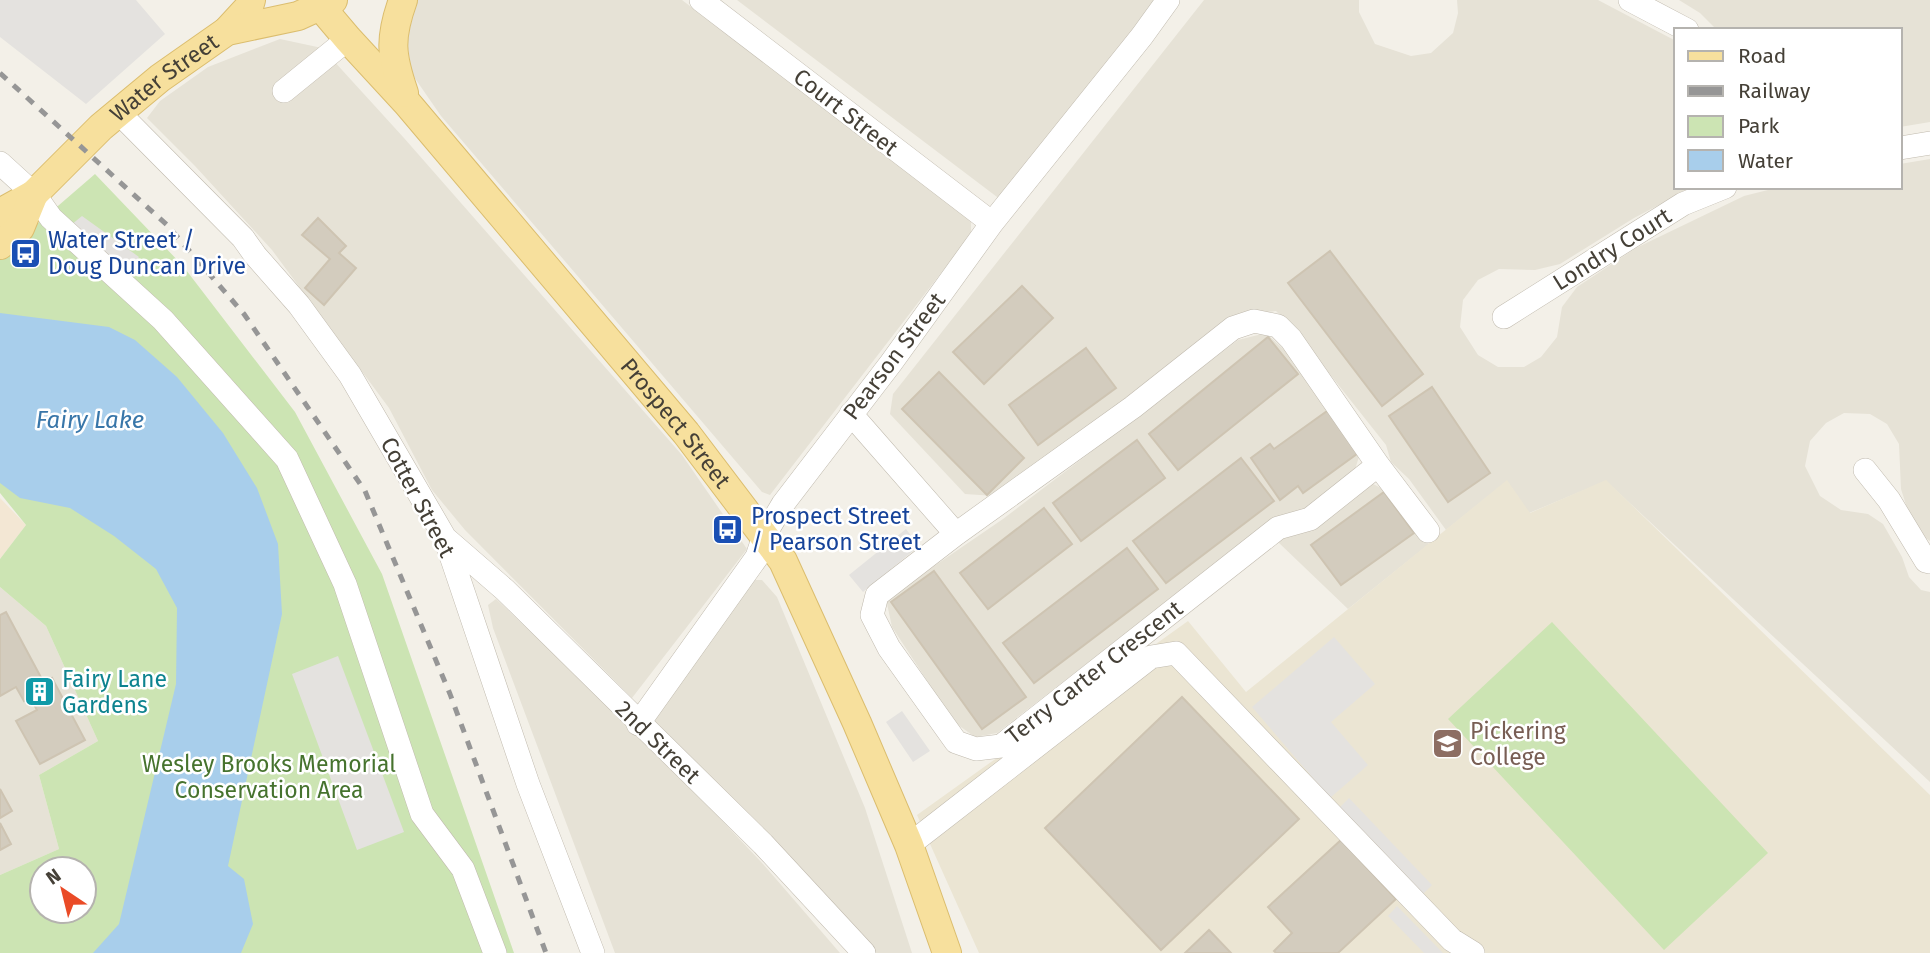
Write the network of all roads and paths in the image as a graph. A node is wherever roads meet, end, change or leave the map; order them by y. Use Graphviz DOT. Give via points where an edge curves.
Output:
graph roads {
  1 [pos="251,0"];
  2 [pos="403,0"];
  3 [pos="701,0"];
  4 [pos="1168,0"];
  5 [pos="1630,0"];
  6 [pos="323,2"];
  7 [pos="1683,28"];
  8 [pos="227,32"];
  9 [pos="348,39"];
  10 [pos="284,91"];
  11 [pos="408,103"];
  12 [pos="119,113"];
  13 [pos="1930,143"];
  14 [pos="1902,148"];
  15 [pos="0,163"];
  16 [pos="1720,189"];
  17 [pos="34,194"];
  18 [pos="0,213"];
  19 [pos="992,223"];
  20 [pos="0,245"];
  21 [pos="1504,317"];
  22 [pos="851,414"];
  23 [pos="1378,465"];
  24 [pos="1865,470"];
  25 [pos="1428,531"];
  26 [pos="956,534"];
  27 [pos="764,536"];
  28 [pos="445,537"];
  29 [pos="1930,562"];
  30 [pos="638,724"];
  31 [pos="909,845"];
  32 [pos="495,953"];
  33 [pos="593,953"];
  34 [pos="864,953"];
  35 [pos="947,953"];
  36 [pos="1473,953"];
  1 -- 8 [label="main road"];
  2 -- 11 [label="main road" via="392,59"];
  3 -- 19 [label="street, Court Street"];
  4 -- 19 [label="street, Pearson Street"];
  5 -- 7 [label="street"];
  6 -- 8 [label="main road, Water Street" via="298,16"];
  6 -- 9 [label="main road, Prospect Street"];
  8 -- 12 [label="main road, Water Street"];
  9 -- 10 [label="street"];
  9 -- 11 [label="main road, Prospect Street"];
  11 -- 27 [label="main road, Prospect Street" via="685,433"];
  12 -- 17 [label="main road, Water Street"];
  12 -- 28 [label="street, Cotter Street" via="243,238 299,305 350,375"];
  13 -- 14 [label="street"];
  15 -- 17 [label="street"];
  16 -- 21 [label="street, Londry Court" via="1683,204"];
  17 -- 18 [label="main road, Water Street"];
  17 -- 20 [label="main road, Water Street" via="20,228"];
  17 -- 32 [label="street" via="51,218 163,320 287,459 345,584 422,814 463,869"];
  19 -- 22 [label="street, Pearson Street"];
  22 -- 26 [label="street"];
  22 -- 27 [label="street, Pearson Street"];
  23 -- 25 [label="street, Terry Carter Crescent"];
  23 -- 26 [label="street, Terry Carter Crescent" via="1291,339 1278,326 1254,321 1233,328 1133,407"];
  23 -- 26 [label="street, Terry Carter Crescent" via="1310,519 1278,528 1000,746 976,749 956,742 889,649 872,615 877,596"];
  24 -- 29 [label="street"];
  27 -- 30 [label="street, Pearson Street" via="757,557"];
  27 -- 31 [label="main road, Prospect Street" via="783,561"];
  28 -- 30 [label="street, 2nd Street" via="505,590"];
  28 -- 33 [label="street, Cotter Street" via="528,783"];
  30 -- 34 [label="street, 2nd Street" via="763,845"];
  31 -- 35 [label="main road, Prospect Street"];
  31 -- 36 [label="street" via="1151,657 1176,653 1452,940"];
}
